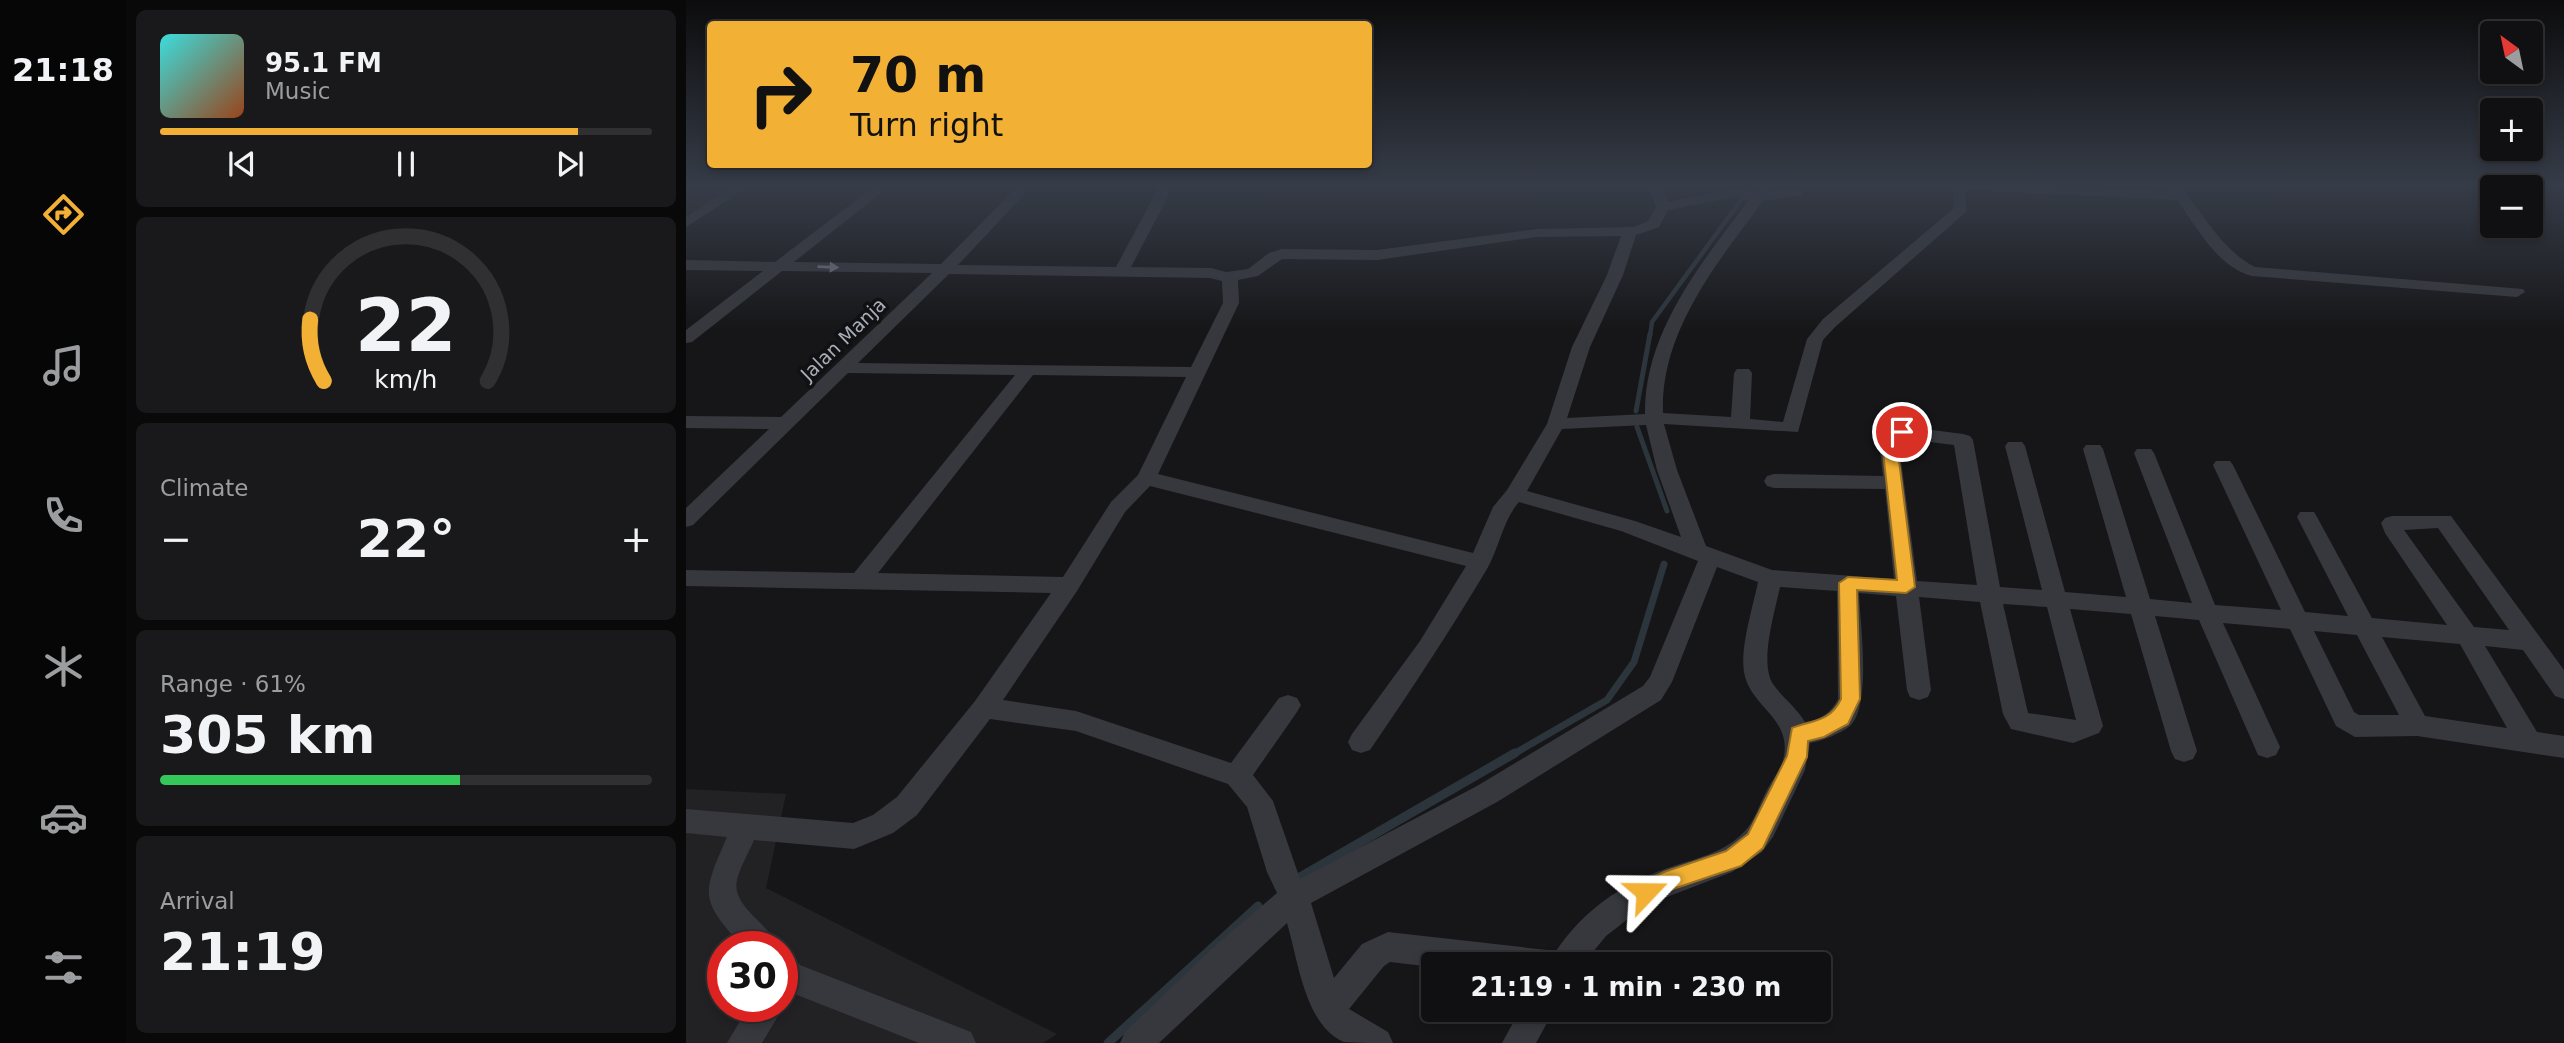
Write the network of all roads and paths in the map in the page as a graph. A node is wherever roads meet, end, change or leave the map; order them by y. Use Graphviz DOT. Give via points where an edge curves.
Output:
graph roads {
  1 [pos="822,234"];
  2 [pos="979,234"];
  3 [pos="1141,234"];
  4 [pos="1532,234"];
  5 [pos="1629,234"];
  6 [pos="1730,234"];
  7 [pos="1933,234"];
  8 [pos="2210,234"];
  9 [pos="686,265"];
  10 [pos="781,266"];
  11 [pos="944,270"];
  12 [pos="1122,270"];
  13 [pos="1226,277"];
  14 [pos="2517,292"];
  15 [pos="686,338"];
  16 [pos="845,368"];
  17 [pos="1030,368"];
  18 [pos="1199,372"];
  19 [pos="1743,373"];
  20 [pos="1653,419"];
  21 [pos="686,422"];
  22 [pos="785,423"];
  23 [pos="1556,424"];
  24 [pos="1740,424"];
  25 [pos="2015,446"];
  26 [pos="2093,449"];
  27 [pos="2144,453"];
  28 [pos="2223,465"];
  29 [pos="1146,478"];
  30 [pos="1774,481"];
  31 [pos="1894,483"];
  32 [pos="1515,494"];
  33 [pos="2307,517"];
  34 [pos="686,520"];
  35 [pos="1704,555"];
  36 [pos="1479,562"];
  37 [pos="686,578"];
  38 [pos="1770,578"];
  39 [pos="859,582"];
  40 [pos="1848,583"];
  41 [pos="1069,585"];
  42 [pos="1906,587"];
  43 [pos="1990,594"];
  44 [pos="2054,599"];
  45 [pos="2141,607"];
  46 [pos="2207,613"];
  47 [pos="2299,622"];
  48 [pos="2364,628"];
  49 [pos="2467,636"];
  50 [pos="2529,641"];
  51 [pos="2564,689"];
  52 [pos="1919,690"];
  53 [pos="1288,705"];
  54 [pos="984,708"];
  55 [pos="2417,725"];
  56 [pos="1799,734"];
  57 [pos="1361,742"];
  58 [pos="2529,742"];
  59 [pos="2267,747"];
  60 [pos="2564,747"];
  61 [pos="2184,751"];
  62 [pos="1237,776"];
  63 [pos="686,821"];
  64 [pos="745,828"];
  65 [pos="1294,897"];
  66 [pos="749,931"];
  67 [pos="1436,952"];
  68 [pos="1572,952"];
  69 [pos="798,982"];
  70 [pos="1328,1009"];
  71 [pos="757,1022"];
  72 [pos="1531,1022"];
  73 [pos="743,1043"];
  74 [pos="960,1043"];
  75 [pos="1136,1043"];
  76 [pos="1377,1043"];
  77 [pos="1518,1043"];
  1 -- 10 [label="street"];
  2 -- 11 [label="street, Jalan Manja"];
  3 -- 12 [label="street"];
  4 -- 13 [label="street" via="1377,255 1282,254 1253,273"];
  5 -- 23 [label="street" via="1581,347"];
  6 -- 20 [label="street" via="1666,340 1653,391"];
  7 -- 24 [label="street" via="1815,339 1791,428"];
  8 -- 14 [label="street" via="2228,257 2252,271"];
  9 -- 10 [label="street"];
  10 -- 11 [label="street, one-way"];
  10 -- 15 [label="street"];
  11 -- 12 [label="street"];
  11 -- 16 [label="street, Jalan Manja"];
  12 -- 13 [label="street"];
  13 -- 18 [label="street" via="1231,303"];
  16 -- 17 [label="street"];
  16 -- 22 [label="street, Jalan Manja"];
  17 -- 18 [label="street"];
  17 -- 39 [label="street"];
  18 -- 29 [label="street"];
  19 -- 24 [label="street"];
  20 -- 23 [label="street"];
  20 -- 24 [label="street"];
  20 -- 35 [label="street" via="1678,501"];
  21 -- 22 [label="street"];
  22 -- 34 [label="street, Jalan Manja"];
  23 -- 32 [label="street"];
  25 -- 44 [label="street"];
  26 -- 45 [label="street"];
  27 -- 46 [label="street"];
  28 -- 47 [label="street"];
  29 -- 36 [label="street"];
  29 -- 41 [label="street" via="1118,507"];
  30 -- 31 [label="street"];
  31 -- 42 [label="street"];
  31 -- 43 [label="street" via="1888,433 1963,440"];
  32 -- 35 [label="street" via="1628,526"];
  32 -- 36 [label="street" via="1503,507"];
  33 -- 48 [label="street"];
  35 -- 38 [label="street"];
  35 -- 65 [label="street" via="1660,682 1651,693 1487,794"];
  36 -- 57 [label="street" via="1428,647"];
  37 -- 39 [label="street"];
  38 -- 40 [label="street"];
  38 -- 56 [label="street" via="1755,670 1761,688 1788,715"];
  39 -- 41 [label="street"];
  40 -- 42 [label="street"];
  40 -- 56 [label="street" via="1850,699 1842,718"];
  41 -- 54 [label="street"];
  42 -- 43 [label="street"];
  42 -- 52 [label="street"];
  43 -- 44 [label="street"];
  43 -- 44 [label="street" via="2020,722 2073,732 2090,726"];
  44 -- 45 [label="street"];
  45 -- 46 [label="street"];
  45 -- 61 [label="street"];
  46 -- 47 [label="street"];
  46 -- 59 [label="street"];
  47 -- 48 [label="street"];
  47 -- 55 [label="street" via="2345,719 2355,726"];
  48 -- 49 [label="street"];
  48 -- 55 [label="street"];
  49 -- 50 [label="street"];
  49 -- 50 [label="street" via="2392,523 2444,521"];
  49 -- 58 [label="street"];
  50 -- 51 [label="street"];
  53 -- 62 [label="street"];
  54 -- 62 [label="street" via="1076,721"];
  54 -- 64 [label="street" via="907,806 883,824 854,836"];
  55 -- 58 [label="street"];
  56 -- 68 [label="street" via="1797,757 1755,841 1733,859 1664,882 1629,901 1600,921"];
  58 -- 60 [label="street"];
  62 -- 65 [label="street" via="1259,801 1281,872"];
  63 -- 64 [label="street"];
  64 -- 66 [label="street" via="722,882 726,907"];
  65 -- 70 [label="street"];
  65 -- 75 [label="street"];
  67 -- 70 [label="street" via="1388,947 1373,956"];
  69 -- 74 [label="street"];
  70 -- 76 [label="street"];
  71 -- 73 [label="street"];
  72 -- 77 [label="street"];
}
